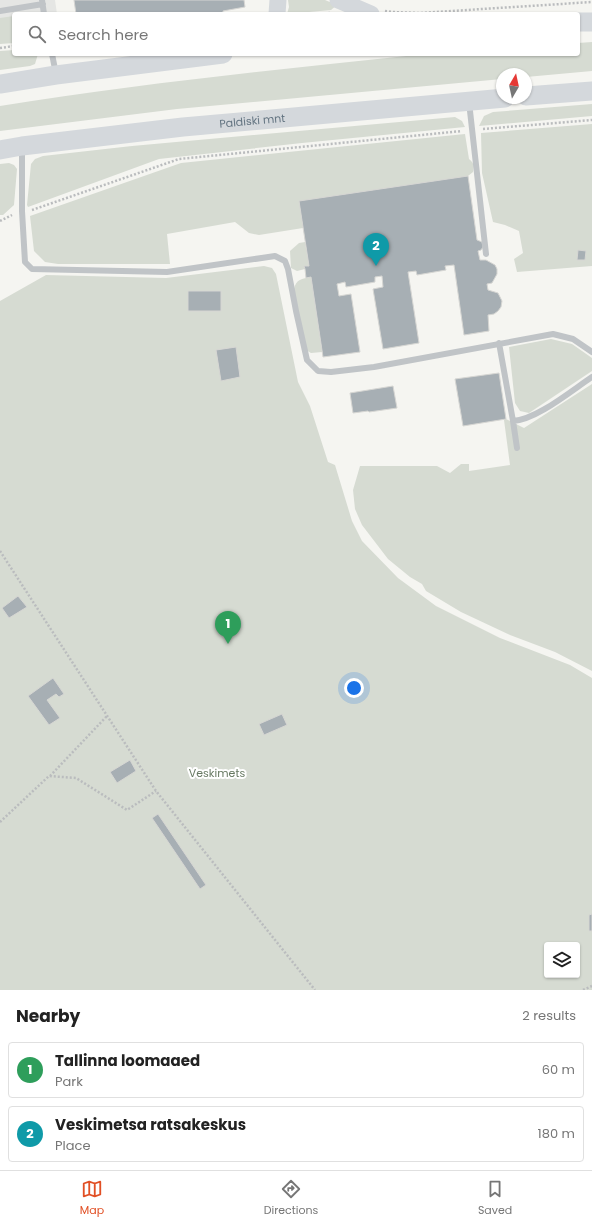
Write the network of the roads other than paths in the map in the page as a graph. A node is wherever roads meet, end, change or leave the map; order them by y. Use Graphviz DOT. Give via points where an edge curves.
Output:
graph roads {
  1 [pos="278,0"];
  2 [pos="338,0"];
  3 [pos="42,2"];
  4 [pos="0,11"];
  5 [pos="44,12"];
  6 [pos="277,12"];
  7 [pos="375,12"];
  8 [pos="580,22"];
  9 [pos="592,22"];
  10 [pos="52,56"];
  11 [pos="207,56"];
  12 [pos="56,75"];
  13 [pos="0,84"];
  14 [pos="592,91"];
  15 [pos="532,96"];
  16 [pos="496,99"];
  17 [pos="469,101"];
  18 [pos="22,146"];
  19 [pos="0,150"];
  20 [pos="486,254"];
  21 [pos="499,343"];
  22 [pos="592,352"];
  23 [pos="592,377"];
  24 [pos="513,421"];
  25 [pos="517,448"];
  1 -- 6 [label="street"];
  2 -- 7 [label="street"];
  3 -- 4 [label="lane"];
  3 -- 5 [label="lane"];
  8 -- 9 [label="main road"];
  10 -- 12 [label="lane"];
  11 -- 12 [label="main road"];
  12 -- 13 [label="main road"];
  14 -- 15 [label="main road"];
  16 -- 17 [label="main road, Paldiski mnt"];
  17 -- 18 [label="main road, Paldiski mnt" via="183,127"];
  17 -- 20 [label="lane"];
  18 -- 19 [label="main road, Paldiski mnt"];
  18 -- 21 [label="lane" via="25,262 32,269 166,272 276,256 284,261 288,269 307,360 318,370 331,372 374,367"];
  21 -- 22 [label="lane" via="553,334 573,339"];
  21 -- 24 [label="lane"];
  23 -- 24 [label="lane" via="533,416"];
  24 -- 25 [label="lane"];
}
